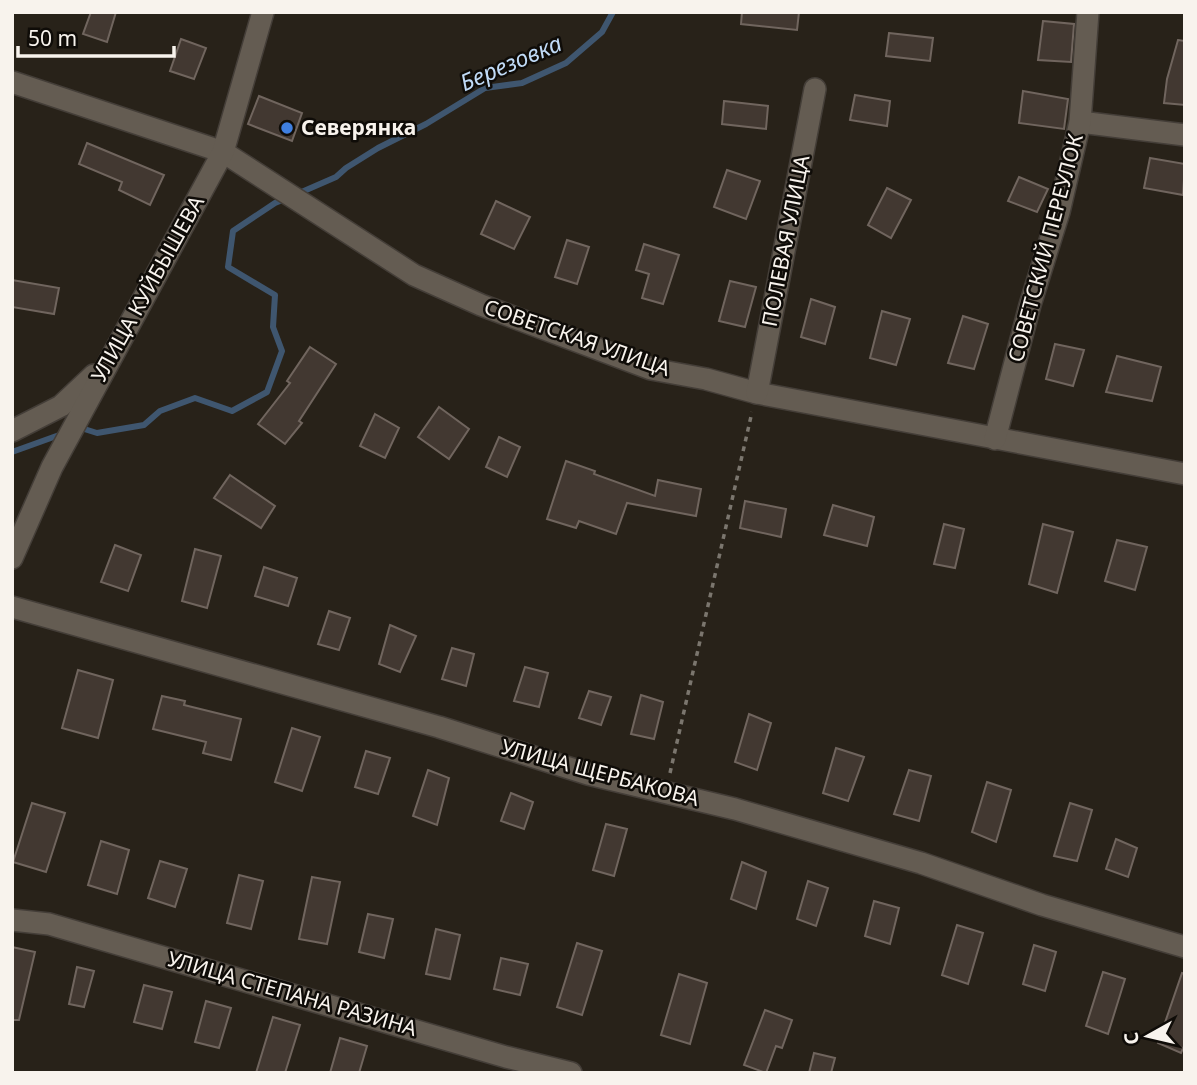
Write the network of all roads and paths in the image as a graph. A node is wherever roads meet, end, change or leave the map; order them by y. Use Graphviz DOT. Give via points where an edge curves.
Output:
graph roads {
  1 [pos="263,12"];
  2 [pos="1088,12"];
  3 [pos="12,82"];
  4 [pos="815,89"];
  5 [pos="1080,122"];
  6 [pos="1185,135"];
  7 [pos="223,152"];
  8 [pos="108,361"];
  9 [pos="757,393"];
  10 [pos="12,431"];
  11 [pos="995,439"];
  12 [pos="1185,474"];
  13 [pos="12,558"];
  14 [pos="12,607"];
  15 [pos="666,791"];
  16 [pos="12,920"];
  17 [pos="1185,947"];
  18 [pos="571,1073"];
  1 -- 7 [label="street, УЛИЦА КУЙБЫШЕВА"];
  2 -- 5 [label="street, СОВЕТСКИЙ ПЕРЕУЛОК"];
  3 -- 7 [label="street, СОВЕТСКАЯ УЛИЦА"];
  4 -- 9 [label="street, ПОЛЕВАЯ УЛИЦА"];
  5 -- 6 [label="street"];
  5 -- 11 [label="street, СОВЕТСКИЙ ПЕРЕУЛОК"];
  7 -- 8 [label="street, УЛИЦА КУЙБЫШЕВА"];
  7 -- 9 [label="street, СОВЕТСКАЯ УЛИЦА" via="414,275 651,369"];
  8 -- 10 [label="street" via="61,407"];
  8 -- 13 [label="street, УЛИЦА КУЙБЫШЕВА" via="52,467"];
  9 -- 11 [label="street, СОВЕТСКАЯ УЛИЦА"];
  9 -- 15 [label="path"];
  11 -- 12 [label="street, СОВЕТСКАЯ УЛИЦА"];
  14 -- 15 [label="street, УЛИЦА ЩЕРБАКОВА" via="439,727 588,774"];
  15 -- 17 [label="street, УЛИЦА ЩЕРБАКОВА" via="922,863"];
  16 -- 18 [label="street, УЛИЦА СТЕПАНА РАЗИНА" via="49,924"];
}
